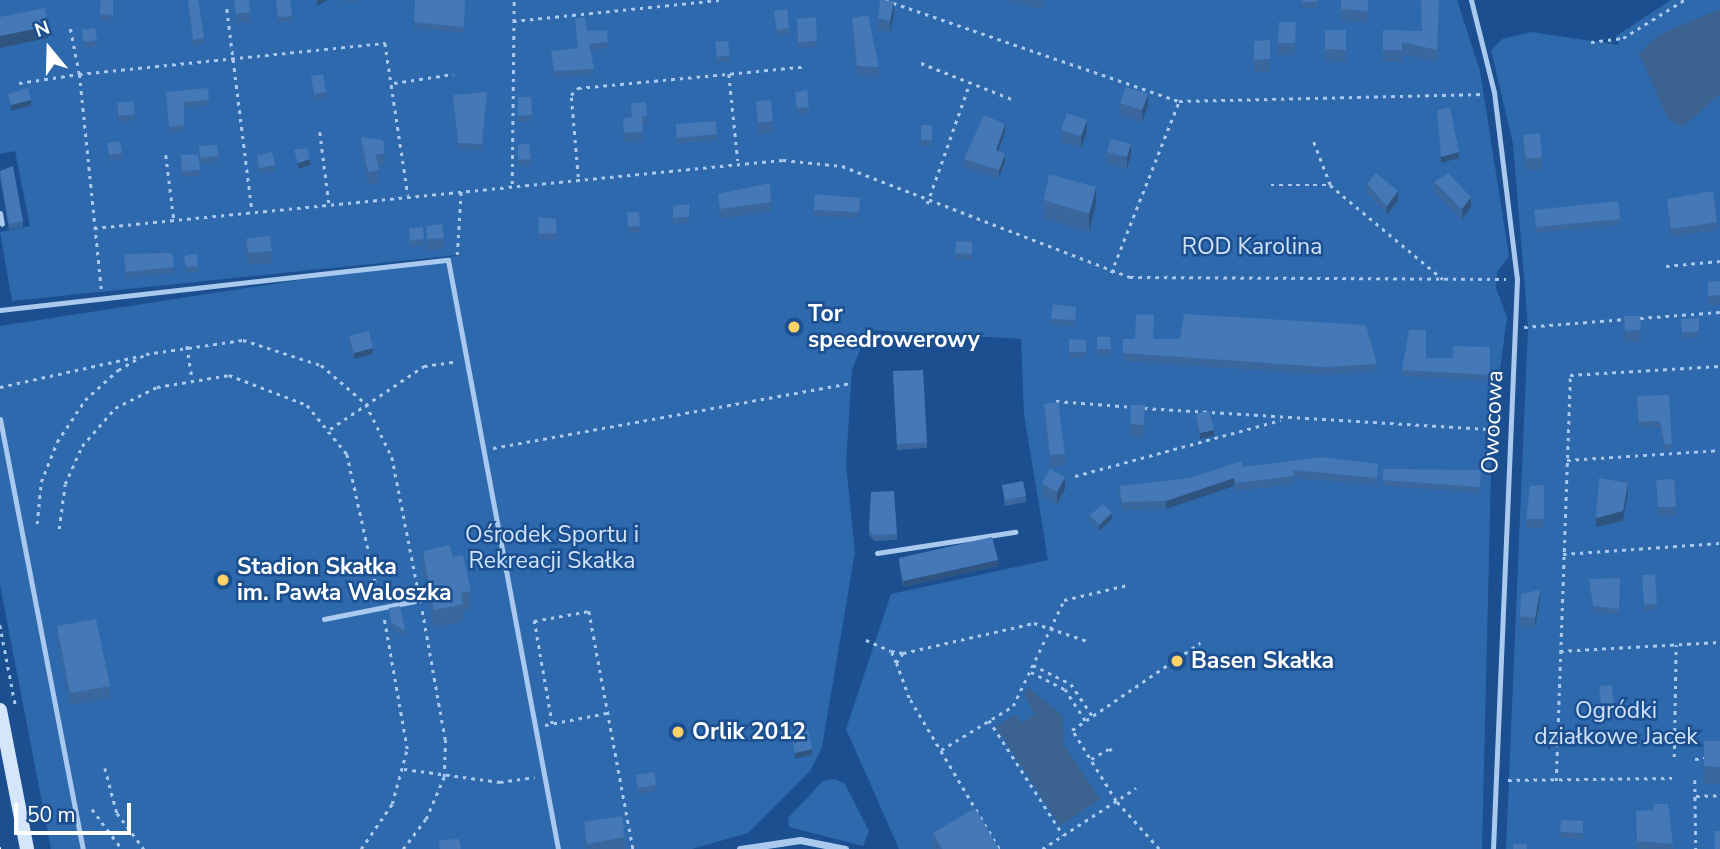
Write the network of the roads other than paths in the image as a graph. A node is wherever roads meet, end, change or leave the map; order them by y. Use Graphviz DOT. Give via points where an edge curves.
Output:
graph roads {
  1 [pos="1471,0"];
  2 [pos="0,213"];
  3 [pos="2,224"];
  4 [pos="0,310"];
  5 [pos="0,419"];
  6 [pos="1015,532"];
  7 [pos="877,553"];
  8 [pos="420,600"];
  9 [pos="324,619"];
  10 [pos="0,710"];
  11 [pos="27,849"];
  12 [pos="83,849"];
  13 [pos="558,849"];
  14 [pos="740,849"];
  15 [pos="845,849"];
  16 [pos="1493,849"];
  1 -- 16 [label="lane, Owocowa" via="1494,92 1517,279"];
  2 -- 3 [label="lane"];
  4 -- 13 [label="lane" via="448,260"];
  5 -- 12 [label="lane"];
  6 -- 7 [label="lane"];
  8 -- 9 [label="lane"];
  10 -- 11 [label="main road"];
  14 -- 15 [label="street" via="800,840"];
}
